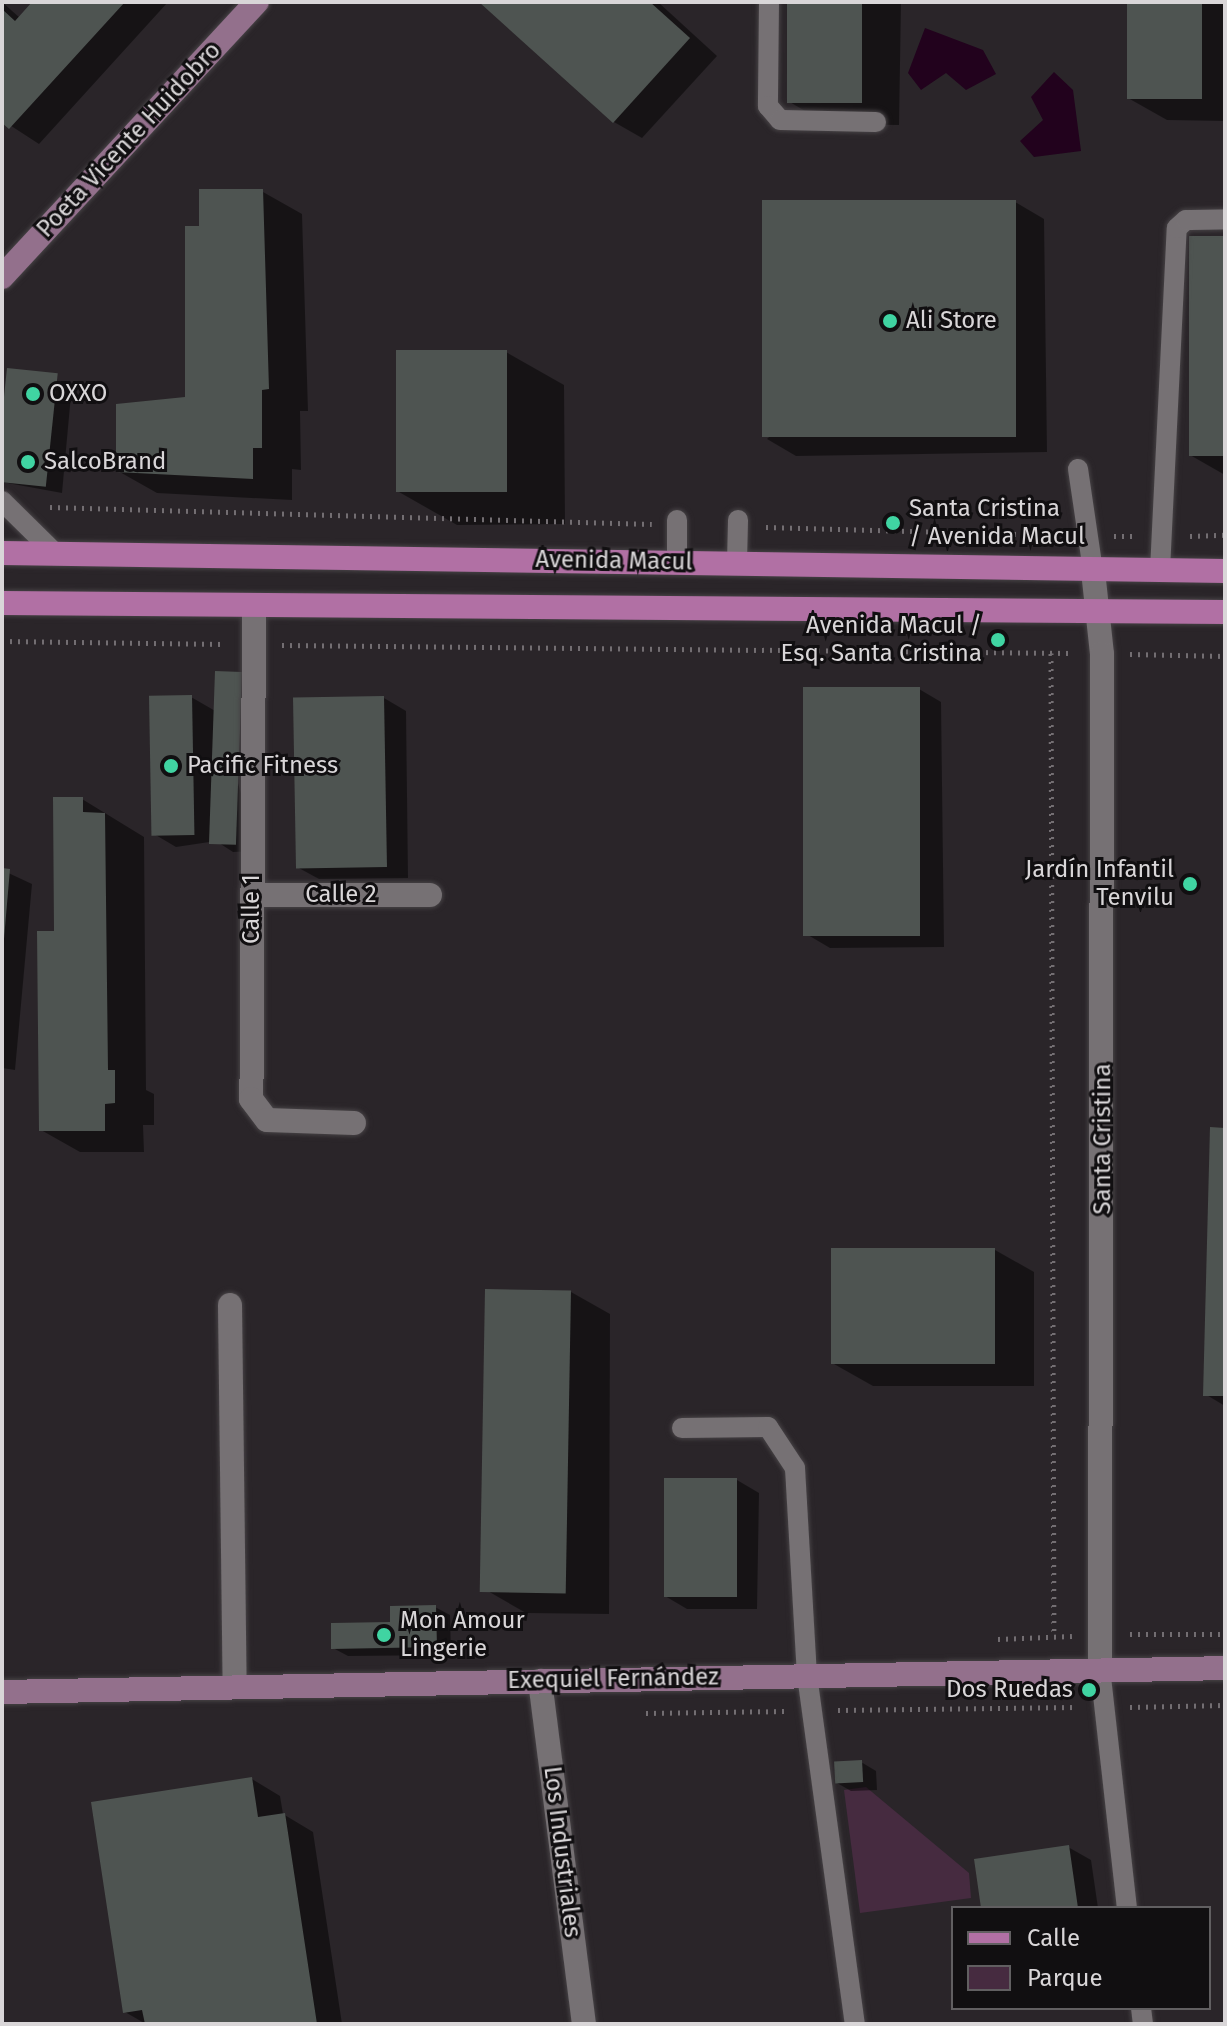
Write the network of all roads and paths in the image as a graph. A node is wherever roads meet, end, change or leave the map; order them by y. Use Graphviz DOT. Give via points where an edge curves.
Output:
graph roads {
  1 [pos="257,2"];
  2 [pos="769,2"];
  3 [pos="876,122"];
  4 [pos="1225,219"];
  5 [pos="2,277"];
  6 [pos="1078,469"];
  7 [pos="5,504"];
  8 [pos="677,522"];
  9 [pos="738,523"];
  10 [pos="1225,535"];
  11 [pos="1088,536"];
  12 [pos="1162,536"];
  13 [pos="2,553"];
  14 [pos="56,554"];
  15 [pos="677,562"];
  16 [pos="737,562"];
  17 [pos="1160,570"];
  18 [pos="1093,571"];
  19 [pos="1225,571"];
  20 [pos="2,603"];
  21 [pos="254,605"];
  22 [pos="1099,611"];
  23 [pos="1225,612"];
  24 [pos="2,641"];
  25 [pos="254,645"];
  26 [pos="1051,653"];
  27 [pos="1102,654"];
  28 [pos="1225,656"];
  29 [pos="252,895"];
  30 [pos="430,895"];
  31 [pos="354,1123"];
  32 [pos="230,1305"];
  33 [pos="682,1428"];
  34 [pos="1054,1636"];
  35 [pos="1100,1668"];
  36 [pos="1225,1668"];
  37 [pos="807,1675"];
  38 [pos="540,1681"];
  39 [pos="235,1687"];
  40 [pos="2,1692"];
  41 [pos="1225,1705"];
  42 [pos="1102,1707"];
  43 [pos="812,1711"];
  44 [pos="639,1713"];
  45 [pos="1127,1906"];
  46 [pos="584,2024"];
  47 [pos="855,2024"];
  1 -- 5 [label="street, Poeta Vicente Huidobro"];
  2 -- 3 [label="lane" via="768,106 780,120"];
  4 -- 12 [label="lane" via="1186,220 1177,228"];
  6 -- 11 [label="lane"];
  7 -- 8 [label="path"];
  7 -- 14 [label="lane"];
  8 -- 15 [label="lane"];
  9 -- 11 [label="path"];
  9 -- 16 [label="lane"];
  10 -- 12 [label="path"];
  11 -- 12 [label="path"];
  11 -- 18 [label="lane"];
  12 -- 17 [label="lane"];
  13 -- 14 [label="main road, Avenida Macul"];
  14 -- 15 [label="main road, Avenida Macul"];
  15 -- 16 [label="main road, Avenida Macul"];
  16 -- 18 [label="main road, Avenida Macul"];
  17 -- 18 [label="main road, Avenida Macul"];
  17 -- 19 [label="main road, Avenida Macul"];
  18 -- 22 [label="street, Santa Cristina"];
  20 -- 21 [label="main road, Avenida Macul"];
  21 -- 22 [label="main road, Avenida Macul"];
  21 -- 25 [label="street, Calle 1"];
  22 -- 23 [label="main road, Avenida Macul"];
  22 -- 27 [label="street, Santa Cristina"];
  24 -- 25 [label="path"];
  25 -- 26 [label="path"];
  25 -- 29 [label="street, Calle 1"];
  26 -- 27 [label="path"];
  26 -- 34 [label="path"];
  27 -- 28 [label="path"];
  27 -- 35 [label="street, Santa Cristina"];
  29 -- 30 [label="street, Calle 2"];
  29 -- 31 [label="street, Calle 1" via="254,1108 267,1120"];
  32 -- 39 [label="street"];
  33 -- 37 [label="lane" via="768,1427 795,1468"];
  35 -- 36 [label="street, Exequiel Fernández"];
  35 -- 37 [label="street, Exequiel Fernández"];
  35 -- 42 [label="lane"];
  37 -- 38 [label="street, Exequiel Fernández"];
  37 -- 43 [label="lane"];
  38 -- 39 [label="street, Exequiel Fernández"];
  38 -- 46 [label="street, Los Industriales"];
  39 -- 40 [label="street, Exequiel Fernández"];
  41 -- 42 [label="path"];
  42 -- 43 [label="path"];
  42 -- 45 [label="lane"];
  43 -- 44 [label="path"];
  43 -- 47 [label="lane"];
}
